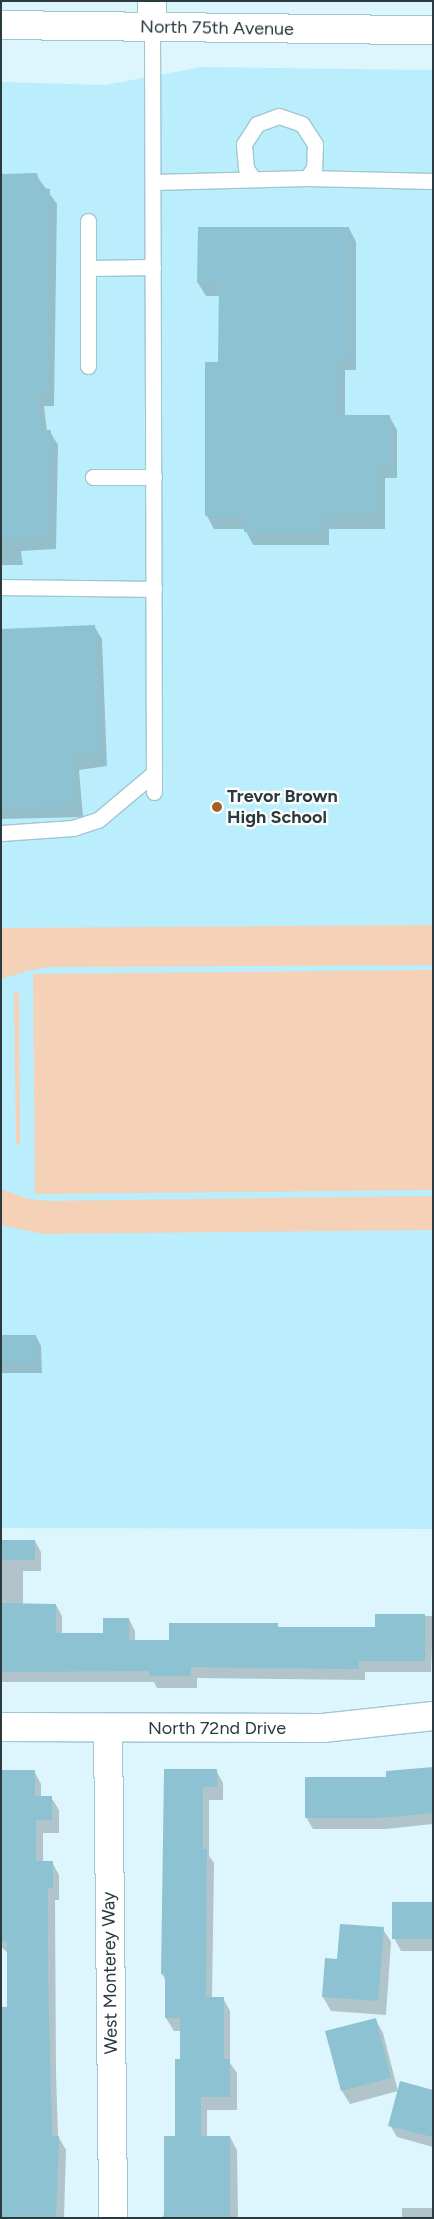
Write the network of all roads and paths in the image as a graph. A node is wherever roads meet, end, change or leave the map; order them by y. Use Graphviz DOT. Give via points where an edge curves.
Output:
graph roads {
  1 [pos="152,14"];
  2 [pos="1,25"];
  3 [pos="433,30"];
  4 [pos="307,178"];
  5 [pos="253,179"];
  6 [pos="433,181"];
  7 [pos="153,182"];
  8 [pos="88,221"];
  9 [pos="89,268"];
  10 [pos="153,268"];
  11 [pos="88,366"];
  12 [pos="94,477"];
  13 [pos="154,477"];
  14 [pos="1,587"];
  15 [pos="154,589"];
  16 [pos="154,773"];
  17 [pos="154,792"];
  18 [pos="1,833"];
  19 [pos="433,1716"];
  20 [pos="1,1726"];
  21 [pos="108,1728"];
  22 [pos="113,2218"];
  1 -- 2 [label="street, North 75th Avenue"];
  1 -- 3 [label="street, North 75th Avenue"];
  1 -- 7 [label="lane"];
  4 -- 5 [label="lane"];
  4 -- 5 [label="lane" via="316,156 313,138 302,124 279,116 257,124 244,144 243,156"];
  4 -- 6 [label="lane"];
  5 -- 7 [label="lane"];
  7 -- 10 [label="lane"];
  8 -- 9 [label="lane"];
  9 -- 10 [label="lane"];
  9 -- 11 [label="lane"];
  10 -- 13 [label="lane"];
  12 -- 13 [label="lane"];
  13 -- 15 [label="lane"];
  14 -- 15 [label="lane"];
  15 -- 16 [label="lane"];
  16 -- 17 [label="lane"];
  16 -- 18 [label="lane" via="98,820 73,828"];
  19 -- 21 [label="street, North 72nd Drive" via="323,1728"];
  20 -- 21 [label="street, North 72nd Drive"];
  21 -- 22 [label="street, West Monterey Way"];
}
